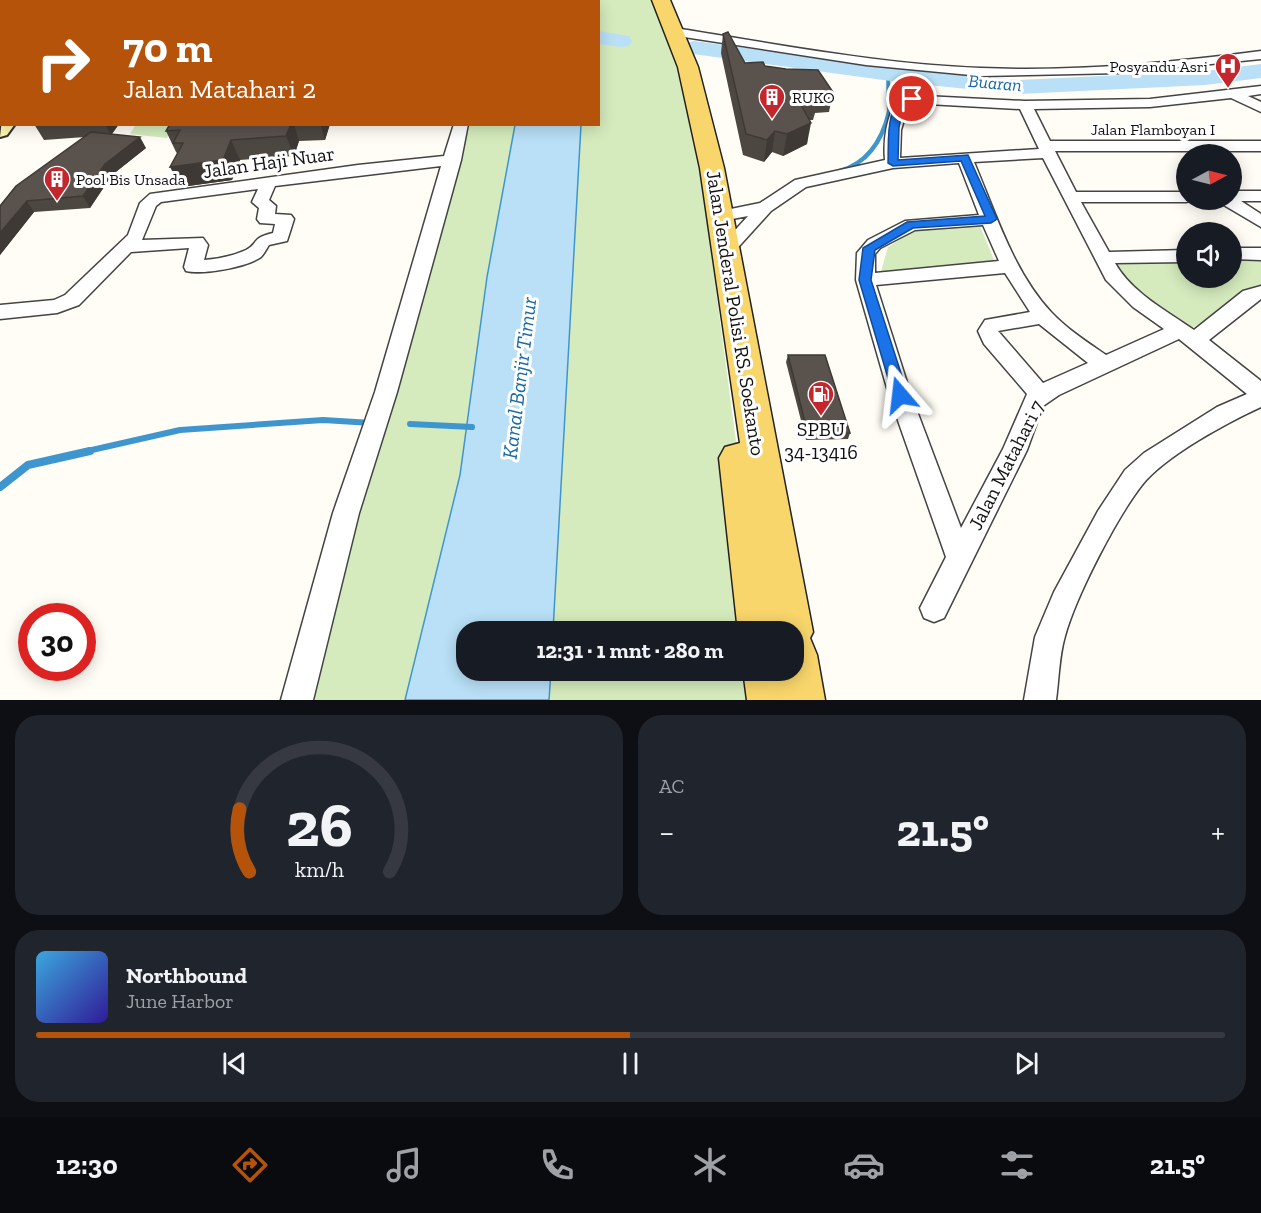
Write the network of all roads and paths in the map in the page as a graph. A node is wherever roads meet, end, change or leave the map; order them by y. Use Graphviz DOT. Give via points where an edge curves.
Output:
graph roads {
  1 [pos="652,0"];
  2 [pos="661,0"];
  3 [pos="673,35"];
  4 [pos="1261,55"];
  5 [pos="1261,90"];
  6 [pos="1234,94"];
  7 [pos="1024,105"];
  8 [pos="1261,108"];
  9 [pos="461,126"];
  10 [pos="1047,150"];
  11 [pos="1257,150"];
  12 [pos="964,158"];
  13 [pos="453,160"];
  14 [pos="893,163"];
  15 [pos="267,184"];
  16 [pos="1242,196"];
  17 [pos="1261,196"];
  18 [pos="1070,197"];
  19 [pos="1176,197"];
  20 [pos="1242,209"];
  21 [pos="721,215"];
  22 [pos="991,219"];
  23 [pos="1261,222"];
  24 [pos="127,247"];
  25 [pos="1261,254"];
  26 [pos="1242,255"];
  27 [pos="1176,256"];
  28 [pos="1103,258"];
  29 [pos="1012,266"];
  30 [pos="865,280"];
  31 [pos="1258,297"];
  32 [pos="0,312"];
  33 [pos="1044,317"];
  34 [pos="1188,335"];
  35 [pos="1105,365"];
  36 [pos="1040,394"];
  37 [pos="1261,395"];
  38 [pos="960,557"];
  39 [pos="934,608"];
  40 [pos="761,621"];
  41 [pos="787,621"];
  42 [pos="768,681"];
  43 [pos="798,681"];
  44 [pos="297,700"];
  45 [pos="771,700"];
  46 [pos="801,700"];
  47 [pos="1040,700"];
  1 -- 3 [label="main road, Jalan Jenderal Polisi RS. Soekanto"];
  2 -- 3 [label="main road, Jalan Jenderal Polisi RS. Soekanto"];
  3 -- 4 [label="street" via="979,72 1127,70"];
  3 -- 21 [label="main road, Jalan Jenderal Polisi RS. Soekanto"];
  5 -- 6 [label="street"];
  6 -- 7 [label="street" via="1150,103"];
  6 -- 8 [label="street"];
  7 -- 10 [label="street"];
  7 -- 14 [label="street" via="905,99 900,104 895,127"];
  9 -- 13 [label="street"];
  10 -- 11 [label="street, Jalan Flamboyan I"];
  10 -- 12 [label="street, Jalan Flamboyan I"];
  10 -- 18 [label="street"];
  12 -- 14 [label="street, Jalan Flamboyan I"];
  12 -- 22 [label="street"];
  13 -- 15 [label="street, Jalan Haji Nuar"];
  13 -- 44 [label="street" via="386,392 346,513"];
  14 -- 21 [label="street, Jalan Flamboyan I" via="801,183 765,207"];
  15 -- 24 [label="street, Jalan Haji Nuar" via="153,200"];
  15 -- 24 [label="street" via="260,202 268,206 266,219 286,220 281,237 263,241 254,253 193,267 199,242"];
  16 -- 17 [label="street"];
  18 -- 19 [label="street"];
  18 -- 28 [label="street"];
  20 -- 23 [label="street"];
  21 -- 40 [label="main road, Jalan Jenderal Polisi RS. Soekanto"];
  21 -- 41 [label="main road, Jalan Jenderal Polisi RS. Soekanto"];
  22 -- 29 [label="street"];
  22 -- 30 [label="street" via="905,227 869,248"];
  24 -- 32 [label="street, Jalan Haji Nuar" via="68,303"];
  25 -- 26 [label="street"];
  27 -- 28 [label="street"];
  28 -- 34 [label="street" via="1123,287"];
  29 -- 30 [label="street"];
  29 -- 33 [label="street"];
  30 -- 38 [label="street" via="900,395"];
  31 -- 34 [label="street, Jalan Matahari 7"];
  33 -- 35 [label="street"];
  33 -- 36 [label="street" via="992,326 988,331"];
  34 -- 35 [label="street, Jalan Matahari 7"];
  34 -- 37 [label="street"];
  35 -- 36 [label="street, Jalan Matahari 7"];
  36 -- 38 [label="street, Jalan Matahari 7"];
  37 -- 47 [label="street" via="1225,413 1134,477 1068,592 1050,637"];
  38 -- 39 [label="street, Jalan Matahari 7"];
  42 -- 45 [label="main road"];
  43 -- 46 [label="main road"];
}
